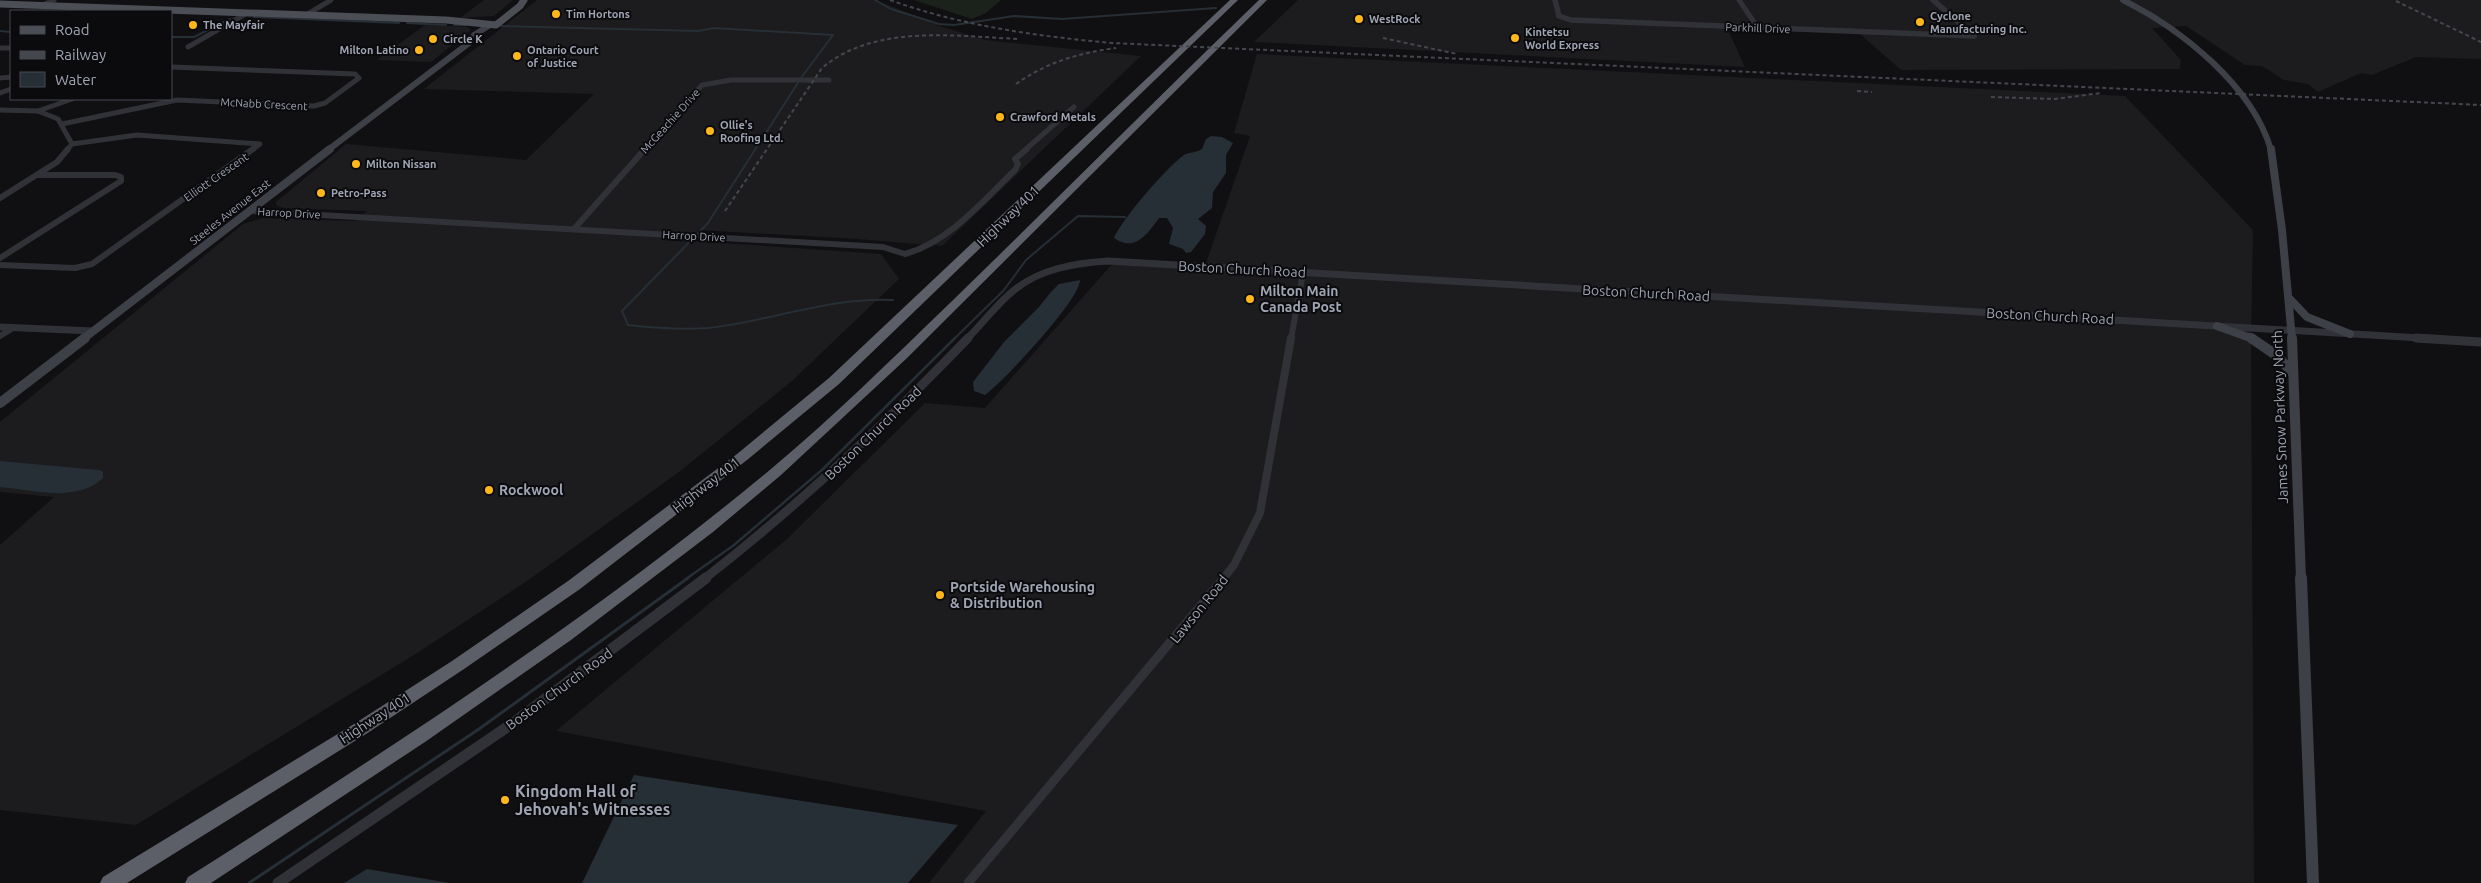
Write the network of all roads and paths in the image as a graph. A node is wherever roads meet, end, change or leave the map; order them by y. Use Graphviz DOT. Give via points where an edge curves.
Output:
graph roads {
  1 [pos="54,0"];
  2 [pos="331,0"];
  3 [pos="1234,0"];
  4 [pos="1263,0"];
  5 [pos="1555,0"];
  6 [pos="1738,0"];
  7 [pos="1933,0"];
  8 [pos="2123,0"];
  9 [pos="2134,0"];
  10 [pos="0,2"];
  11 [pos="522,2"];
  12 [pos="45,4"];
  13 [pos="2138,6"];
  14 [pos="247,13"];
  15 [pos="306,15"];
  16 [pos="495,23"];
  17 [pos="1758,28"];
  18 [pos="188,46"];
  19 [pos="172,67"];
  20 [pos="828,80"];
  21 [pos="69,100"];
  22 [pos="1074,107"];
  23 [pos="0,110"];
  24 [pos="38,111"];
  25 [pos="62,124"];
  26 [pos="72,144"];
  27 [pos="38,175"];
  28 [pos="0,198"];
  29 [pos="251,211"];
  30 [pos="574,229"];
  31 [pos="0,258"];
  32 [pos="0,265"];
  33 [pos="1303,273"];
  34 [pos="2288,298"];
  35 [pos="2217,326"];
  36 [pos="0,327"];
  37 [pos="13,328"];
  38 [pos="2292,330"];
  39 [pos="93,331"];
  40 [pos="2350,334"];
  41 [pos="0,336"];
  42 [pos="2481,342"];
  43 [pos="2294,373"];
  44 [pos="0,403"];
  45 [pos="110,883"];
  46 [pos="195,883"];
  47 [pos="278,883"];
  48 [pos="968,883"];
  49 [pos="2313,883"];
  1 -- 12 [label="street"];
  2 -- 15 [label="street"];
  3 -- 45 [label="highway, Highway 401" via="834,380 655,526 458,665"];
  4 -- 46 [label="highway, Highway 401" via="841,414 695,539 392,757"];
  5 -- 17 [label="street, Parkhill Drive" via="1559,16 1571,20"];
  6 -- 17 [label="street"];
  7 -- 17 [label="street, Parkhill Drive" via="1974,36"];
  8 -- 13 [label="main road, James Snow Parkway North"];
  9 -- 13 [label="main road, James Snow Parkway North"];
  10 -- 12 [label="main road"];
  11 -- 16 [label="main road, Steeles Avenue East"];
  12 -- 14 [label="main road"];
  13 -- 34 [label="main road, James Snow Parkway North" via="2192,44 2231,80 2257,118 2271,148"];
  14 -- 15 [label="main road"];
  14 -- 18 [label="street"];
  15 -- 16 [label="main road"];
  16 -- 29 [label="main road, Steeles Avenue East"];
  19 -- 25 [label="street, McNabb Crescent" via="355,74 359,78 325,103 314,106 177,100"];
  20 -- 30 [label="street, McGeachie Drive" via="731,80 702,85"];
  21 -- 24 [label="street"];
  22 -- 30 [label="street, Harrop Drive" via="1015,159 1018,164 1015,170 944,234 904,254 883,248"];
  23 -- 24 [label="street"];
  24 -- 25 [label="street"];
  25 -- 26 [label="street"];
  26 -- 27 [label="street" via="57,162"];
  26 -- 32 [label="street, Elliott Crescent" via="137,135 260,144 92,264 75,268"];
  27 -- 28 [label="street"];
  27 -- 31 [label="street" via="115,176 121,181"];
  29 -- 30 [label="street, Harrop Drive"];
  29 -- 39 [label="main road, Steeles Avenue East"];
  33 -- 35 [label="street, Boston Church Road"];
  33 -- 47 [label="street, Boston Church Road" via="1108,261 1068,266 1027,282 1013,291 922,387 826,478 730,560 516,721"];
  33 -- 48 [label="street, Lawson Road" via="1260,513 1244,547 1213,593"];
  34 -- 38 [label="main road, James Snow Parkway North"];
  34 -- 40 [label="main road" via="2307,317"];
  35 -- 38 [label="street, Boston Church Road"];
  35 -- 43 [label="main road" via="2250,336 2267,346"];
  36 -- 37 [label="street"];
  37 -- 39 [label="street"];
  37 -- 41 [label="street"];
  38 -- 40 [label="street, Boston Church Road"];
  38 -- 43 [label="main road, James Snow Parkway North"];
  39 -- 44 [label="main road, Steeles Avenue East"];
  40 -- 42 [label="street, Boston Church Road"];
  43 -- 49 [label="main road, James Snow Parkway North"];
}
